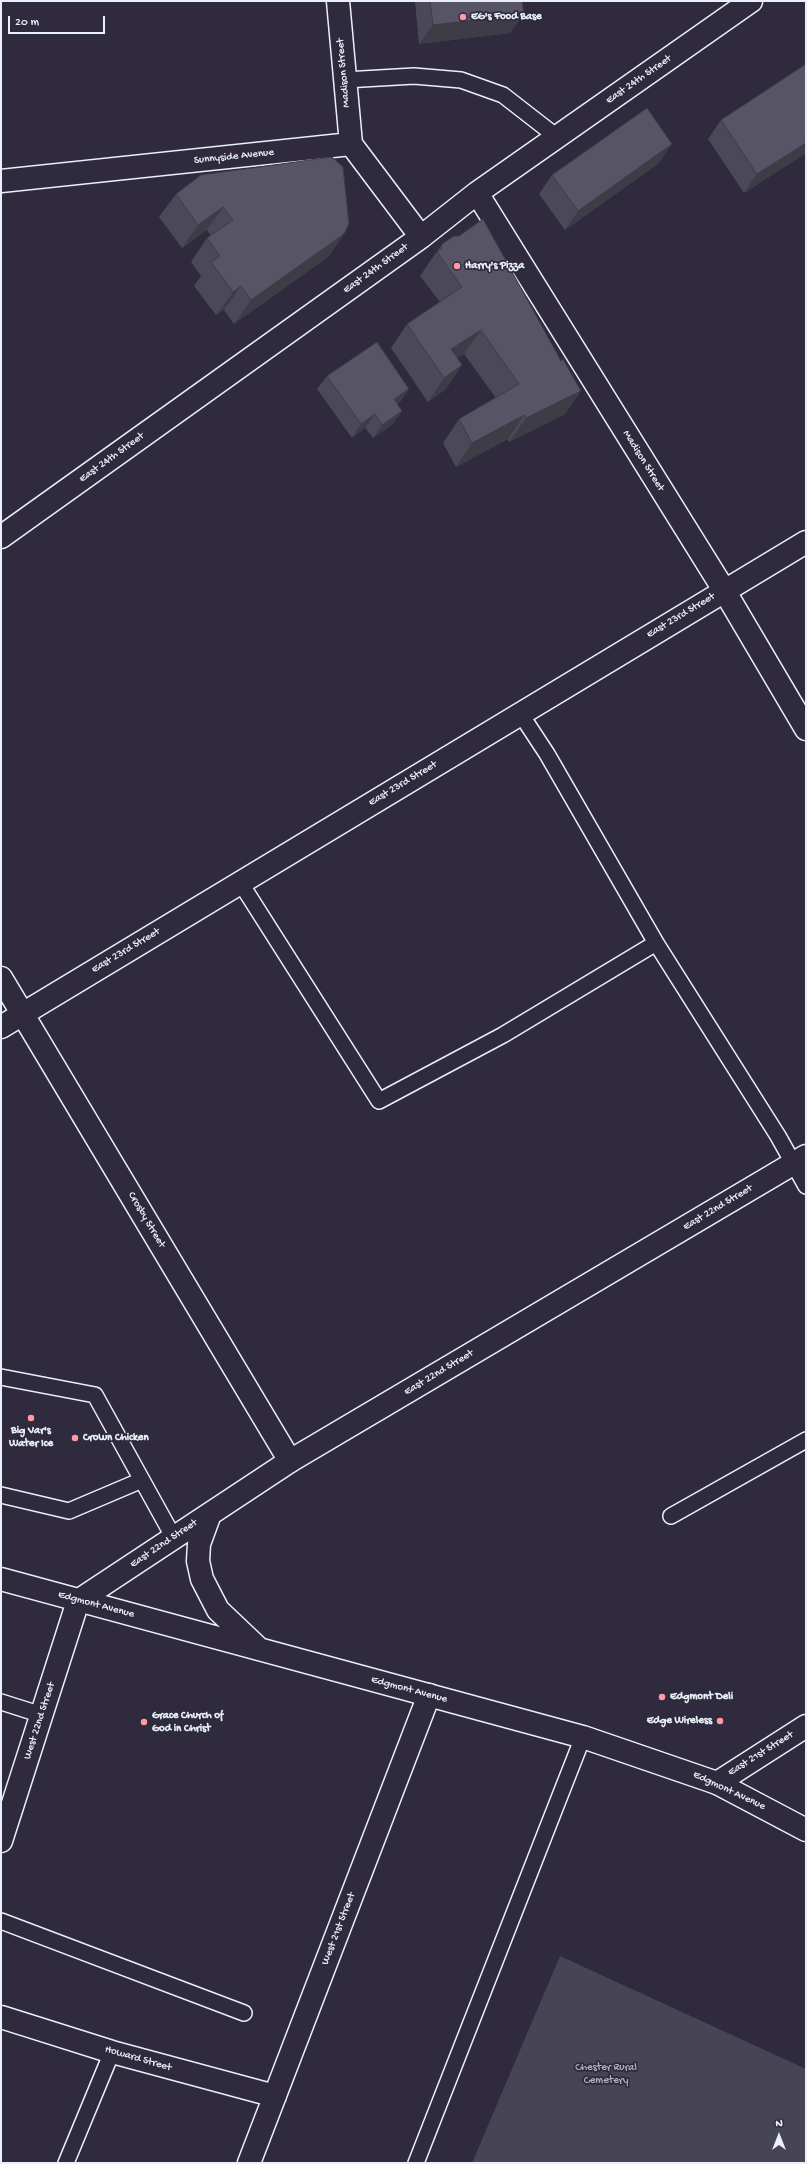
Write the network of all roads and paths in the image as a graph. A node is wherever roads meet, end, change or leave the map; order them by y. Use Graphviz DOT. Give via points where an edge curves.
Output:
graph roads {
  1 [pos="338,1"];
  2 [pos="751,1"];
  3 [pos="345,80"];
  4 [pos="557,137"];
  5 [pos="351,144"];
  6 [pos="1,181"];
  7 [pos="477,193"];
  8 [pos="421,237"];
  9 [pos="1,537"];
  10 [pos="806,542"];
  11 [pos="724,590"];
  12 [pos="520,713"];
  13 [pos="806,729"];
  14 [pos="240,882"];
  15 [pos="656,943"];
  16 [pos="1,978"];
  17 [pos="22,1014"];
  18 [pos="1,1027"];
  19 [pos="800,1160"];
  20 [pos="806,1186"];
  21 [pos="1,1378"];
  22 [pos="806,1440"];
  23 [pos="290,1461"];
  24 [pos="142,1480"];
  25 [pos="1,1495"];
  26 [pos="210,1514"];
  27 [pos="671,1516"];
  28 [pos="174,1538"];
  29 [pos="1,1580"];
  30 [pos="78,1601"];
  31 [pos="259,1649"];
  32 [pos="429,1695"];
  33 [pos="1,1702"];
  34 [pos="42,1715"];
  35 [pos="806,1726"];
  36 [pos="583,1738"];
  37 [pos="716,1783"];
  38 [pos="806,1830"];
  39 [pos="1,1841"];
  40 [pos="1,1920"];
  41 [pos="244,2013"];
  42 [pos="1,2017"];
  43 [pos="112,2052"];
  44 [pos="275,2096"];
  45 [pos="66,2163"];
  46 [pos="248,2163"];
  47 [pos="416,2163"];
  1 -- 3 [label="street, Madison Street"];
  2 -- 4 [label="street, East 24th Street"];
  3 -- 4 [label="lane" via="414,76 461,80 503,94"];
  3 -- 5 [label="street, Madison Street"];
  4 -- 7 [label="street, East 24th Street"];
  5 -- 6 [label="street, Sunnyside Avenue"];
  5 -- 8 [label="street"];
  7 -- 8 [label="street, East 24th Street"];
  7 -- 11 [label="street, Madison Street"];
  8 -- 9 [label="street, East 24th Street"];
  10 -- 11 [label="street, East 23rd Street"];
  11 -- 12 [label="street, East 23rd Street"];
  11 -- 13 [label="street, Madison Street"];
  12 -- 14 [label="street, East 23rd Street"];
  12 -- 15 [label="lane" via="548,754"];
  14 -- 15 [label="lane" via="379,1101 503,1035"];
  14 -- 17 [label="street, East 23rd Street"];
  15 -- 19 [label="lane"];
  16 -- 17 [label="street, Crosby Street"];
  17 -- 18 [label="street, East 23rd Street"];
  17 -- 23 [label="street, Crosby Street"];
  19 -- 20 [label="lane"];
  19 -- 23 [label="street, East 22nd Street"];
  21 -- 24 [label="lane" via="95,1395"];
  22 -- 27 [label="lane"];
  23 -- 26 [label="street, East 22nd Street"];
  24 -- 25 [label="lane" via="69,1510"];
  24 -- 28 [label="lane"];
  26 -- 28 [label="street, East 22nd Street"];
  26 -- 31 [label="street" via="199,1544 198,1561 202,1579 218,1610"];
  28 -- 30 [label="street, East 22nd Street"];
  29 -- 30 [label="street, Edgmont Avenue"];
  30 -- 31 [label="street, Edgmont Avenue"];
  30 -- 34 [label="street, West 22nd Street"];
  31 -- 32 [label="street, Edgmont Avenue"];
  32 -- 36 [label="street, Edgmont Avenue"];
  32 -- 44 [label="street, West 21st Street"];
  33 -- 34 [label="lane"];
  34 -- 39 [label="street, West 22nd Street"];
  35 -- 37 [label="street, East 21st Street"];
  36 -- 37 [label="street, Edgmont Avenue" via="678,1768"];
  36 -- 47 [label="lane"];
  37 -- 38 [label="street, Edgmont Avenue"];
  40 -- 41 [label="lane"];
  42 -- 43 [label="street, Howard Street"];
  43 -- 44 [label="street, Howard Street"];
  43 -- 45 [label="lane"];
  44 -- 46 [label="street, West 21st Street"];
}
